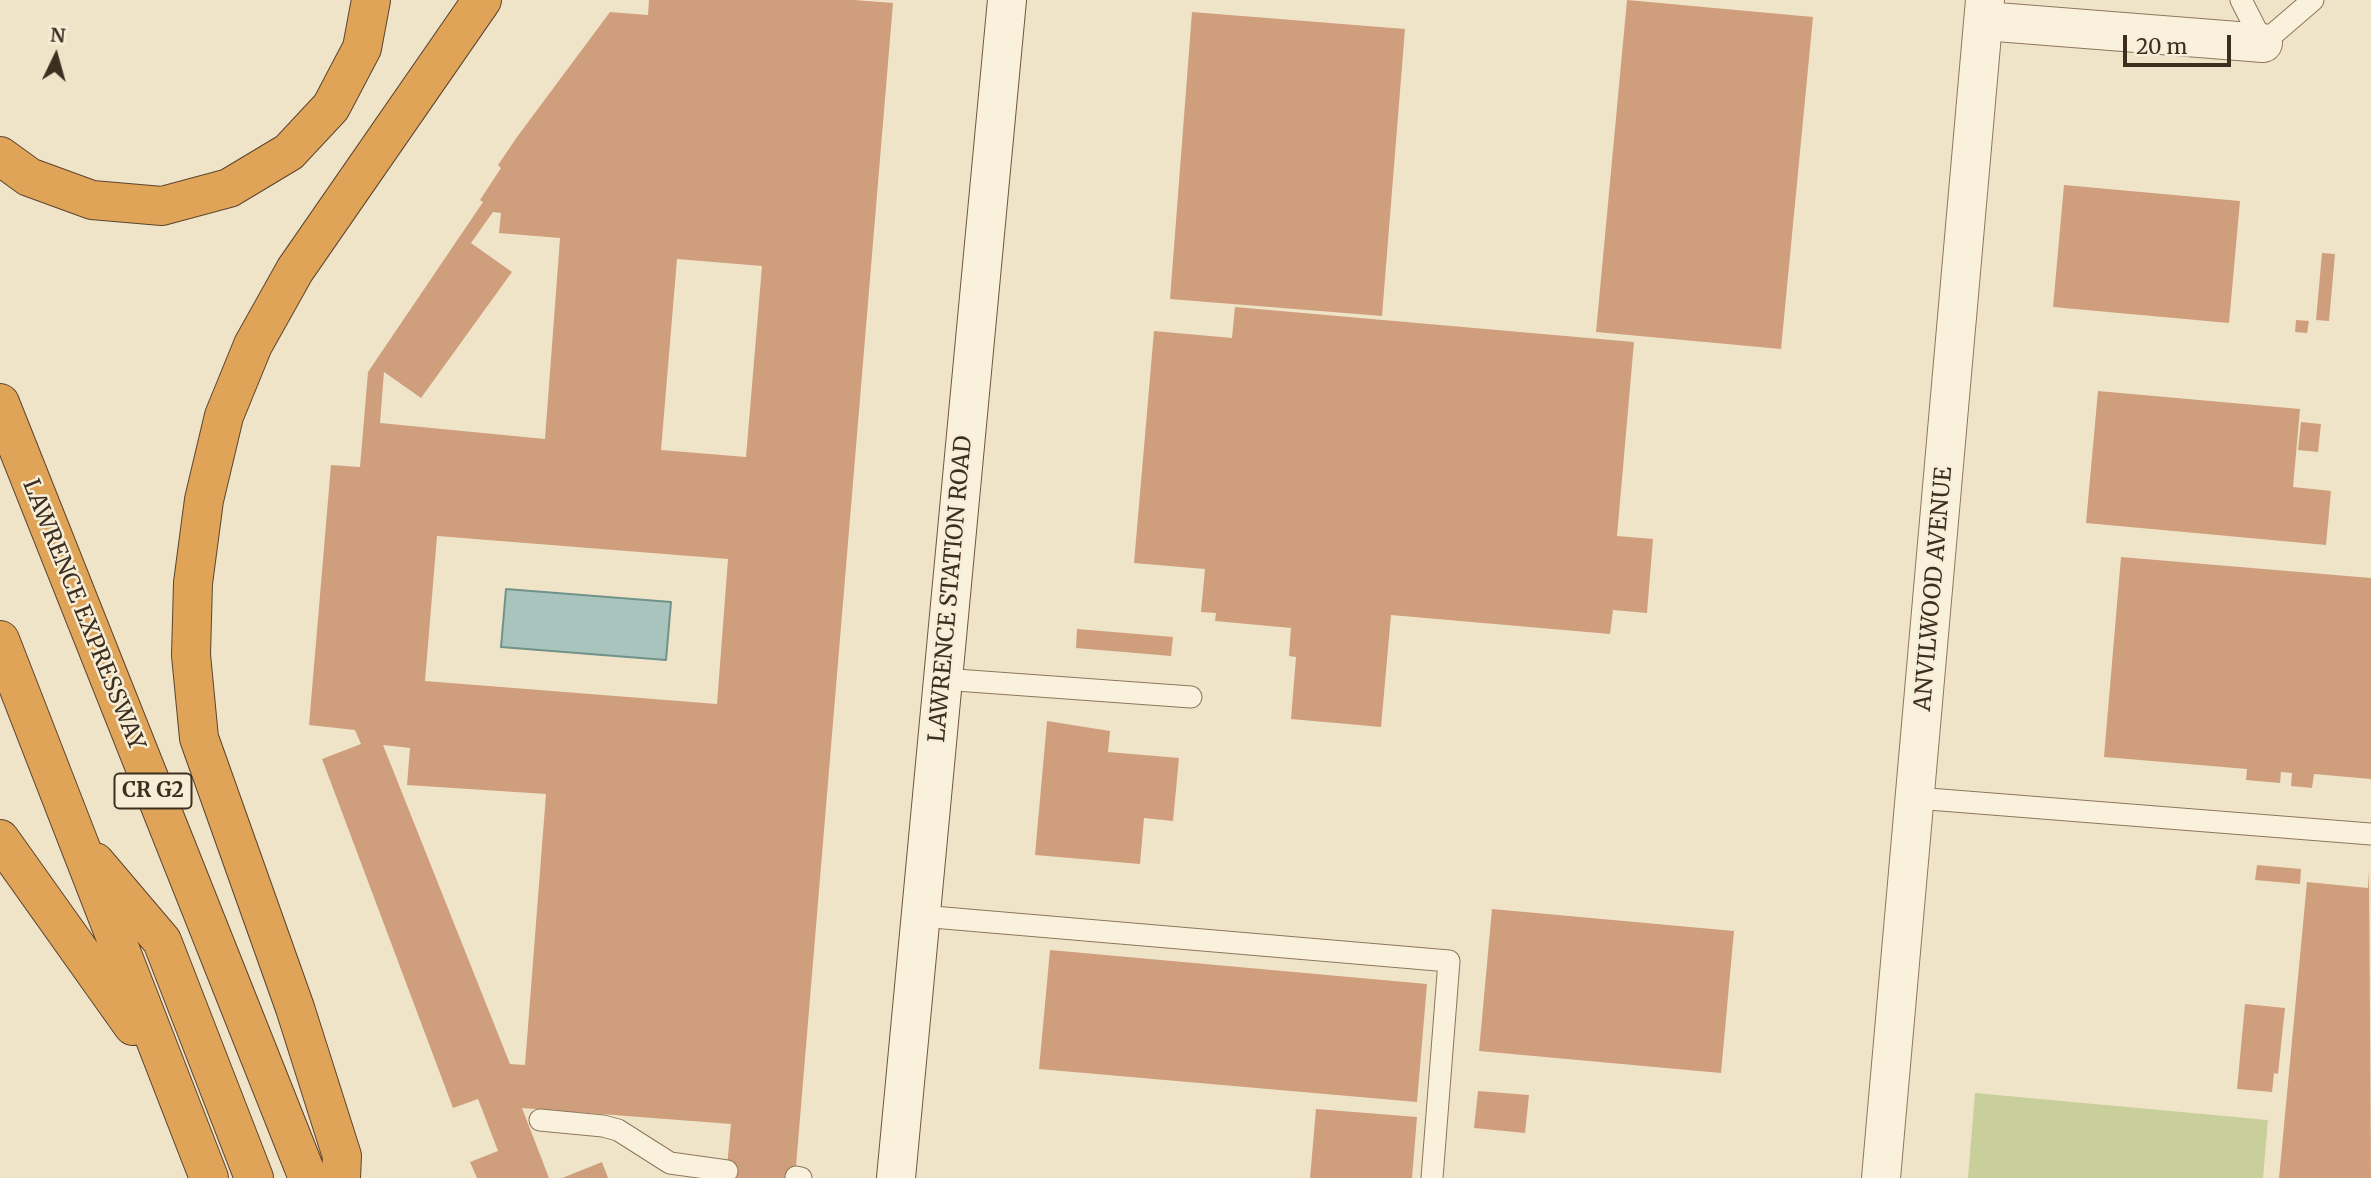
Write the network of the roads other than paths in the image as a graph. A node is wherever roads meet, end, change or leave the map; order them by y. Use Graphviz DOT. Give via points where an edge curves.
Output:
graph roads {
  1 [pos="371,0"];
  2 [pos="482,0"];
  3 [pos="1007,0"];
  4 [pos="2241,0"];
  5 [pos="2313,0"];
  6 [pos="1985,11"];
  7 [pos="2263,43"];
  8 [pos="0,156"];
  9 [pos="0,403"];
  10 [pos="0,640"];
  11 [pos="942,679"];
  12 [pos="1191,697"];
  13 [pos="1916,798"];
  14 [pos="2371,834"];
  15 [pos="74,836"];
  16 [pos="0,839"];
  17 [pos="921,916"];
  18 [pos="169,1078"];
  19 [pos="540,1120"];
  20 [pos="727,1171"];
  21 [pos="796,1177"];
  22 [pos="209,1178"];
  23 [pos="254,1178"];
  24 [pos="308,1178"];
  25 [pos="341,1178"];
  26 [pos="801,1178"];
  27 [pos="896,1178"];
  28 [pos="1432,1178"];
  29 [pos="1881,1178"];
  1 -- 8 [label="highway" via="362,48 331,107 289,152 229,188 162,206 92,200 29,177"];
  2 -- 25 [label="highway" via="295,270 253,345 224,416 204,500 193,583 191,655 199,737 295,1008 342,1156"];
  3 -- 11 [label="street, LAWRENCE STATION ROAD"];
  4 -- 7 [label="lane"];
  5 -- 7 [label="lane"];
  6 -- 7 [label="street"];
  6 -- 13 [label="street, ANVILWOOD AVENUE"];
  9 -- 24 [label="highway, LAWRENCE EXPRESSWAY / CR G2"];
  10 -- 15 [label="highway"];
  11 -- 12 [label="lane"];
  11 -- 17 [label="street, LAWRENCE STATION ROAD"];
  13 -- 14 [label="lane"];
  13 -- 29 [label="street, ANVILWOOD AVENUE"];
  15 -- 18 [label="highway"];
  15 -- 23 [label="highway" via="162,941"];
  16 -- 18 [label="highway"];
  17 -- 27 [label="street, LAWRENCE STATION ROAD"];
  17 -- 28 [label="lane" via="1449,961"];
  18 -- 22 [label="highway"];
  19 -- 20 [label="lane" via="618,1130 670,1163"];
  21 -- 26 [label="lane"];
}
